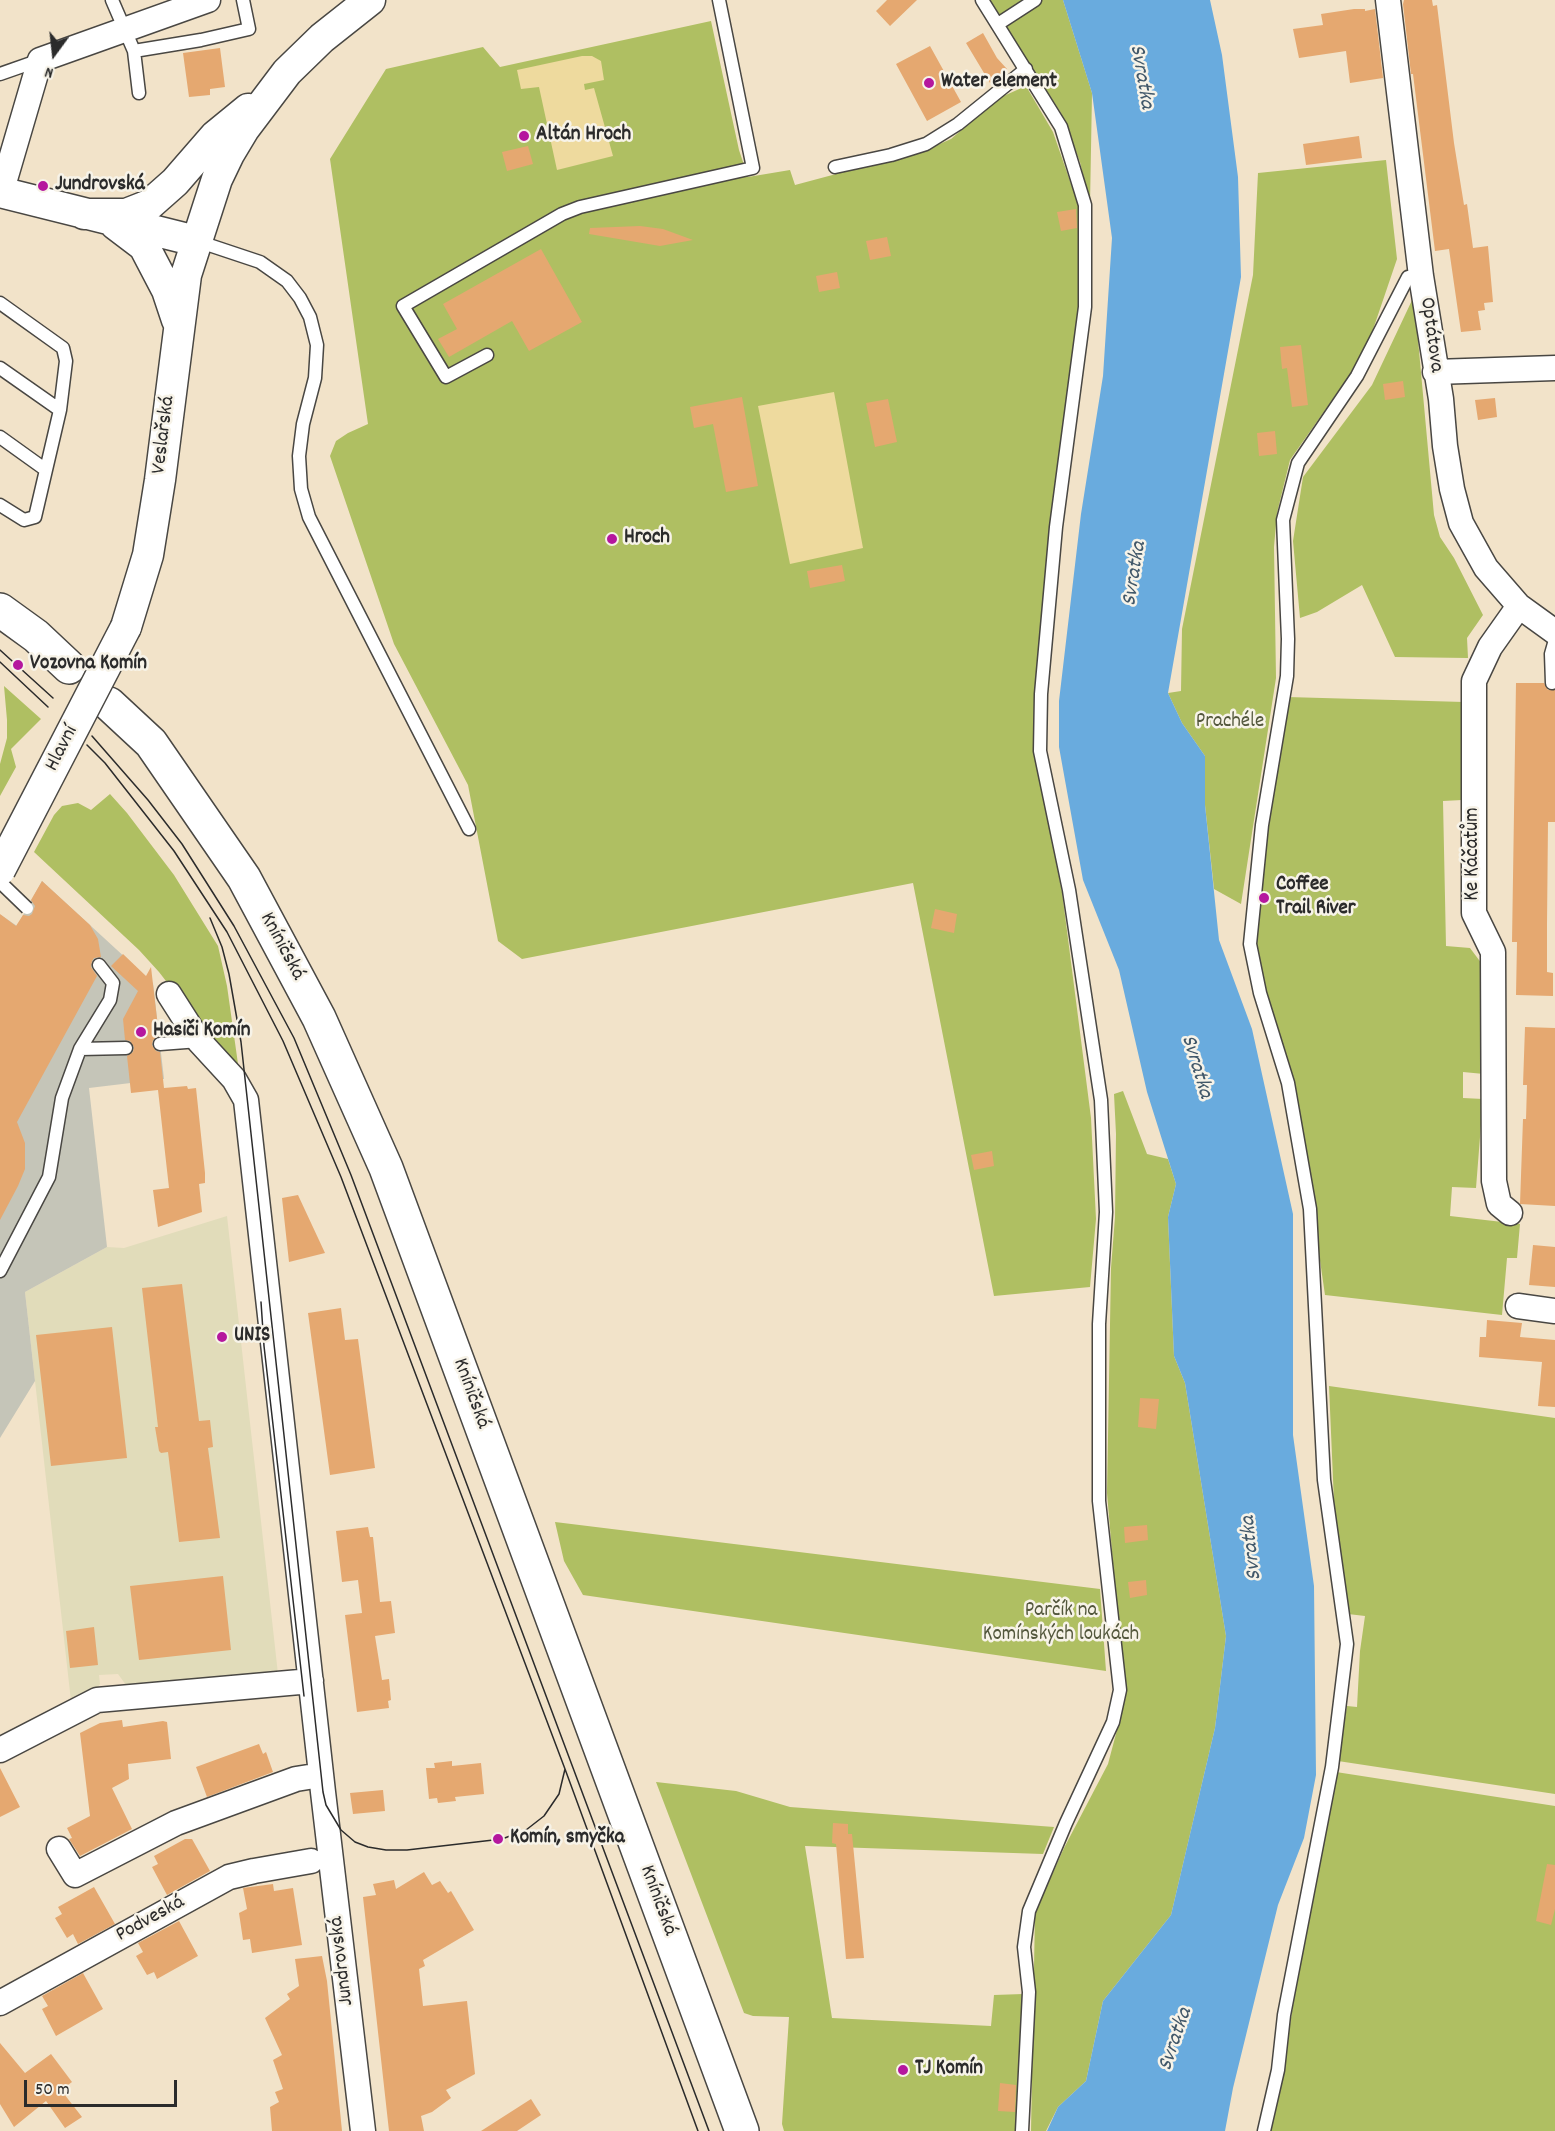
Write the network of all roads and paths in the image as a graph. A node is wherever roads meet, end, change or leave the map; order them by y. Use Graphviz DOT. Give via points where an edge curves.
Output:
graph roads {
  1 [pos="112,0"];
  2 [pos="208,0"];
  3 [pos="243,0"];
  4 [pos="370,0"];
  5 [pos="719,0"];
  6 [pos="982,0"];
  7 [pos="1035,0"];
  8 [pos="1388,0"];
  9 [pos="998,24"];
  10 [pos="124,29"];
  11 [pos="134,51"];
  12 [pos="40,60"];
  13 [pos="1026,69"];
  14 [pos="0,74"];
  15 [pos="272,90"];
  16 [pos="139,93"];
  17 [pos="835,167"];
  18 [pos="1,193"];
  19 [pos="98,217"];
  20 [pos="196,241"];
  21 [pos="1421,276"];
  22 [pos="0,303"];
  23 [pos="179,324"];
  24 [pos="487,355"];
  25 [pos="0,368"];
  26 [pos="1555,369"];
  27 [pos="1435,372"];
  28 [pos="60,410"];
  29 [pos="0,437"];
  30 [pos="46,470"];
  31 [pos="0,505"];
  32 [pos="1519,606"];
  33 [pos="0,610"];
  34 [pos="126,627"];
  35 [pos="1555,632"];
  36 [pos="1555,640"];
  37 [pos="69,667"];
  38 [pos="1552,683"];
  39 [pos="109,704"];
  40 [pos="470,829"];
  41 [pos="0,870"];
  42 [pos="0,882"];
  43 [pos="27,908"];
  44 [pos="99,965"];
  45 [pos="169,994"];
  46 [pos="199,1041"];
  47 [pos="160,1044"];
  48 [pos="126,1048"];
  49 [pos="80,1049"];
  50 [pos="1510,1213"];
  51 [pos="0,1270"];
  52 [pos="1518,1306"];
  53 [pos="1555,1311"];
  54 [pos="311,1681"];
  55 [pos="0,1750"];
  56 [pos="322,1783"];
  57 [pos="59,1849"];
  58 [pos="311,1861"];
  59 [pos="0,2003"];
  60 [pos="363,2131"];
  61 [pos="742,2131"];
  62 [pos="1022,2131"];
  63 [pos="1264,2131"];
  1 -- 10 [label="lane"];
  2 -- 10 [label="street"];
  3 -- 11 [label="lane" via="249,29"];
  4 -- 15 [label="street, Veslařská" via="322,38"];
  5 -- 24 [label="lane" via="753,168 562,214 403,306 446,377"];
  6 -- 9 [label="lane"];
  7 -- 9 [label="lane"];
  8 -- 21 [label="street, Optátova"];
  9 -- 13 [label="lane"];
  10 -- 11 [label="lane"];
  10 -- 12 [label="street"];
  11 -- 16 [label="lane"];
  12 -- 14 [label="lane"];
  12 -- 18 [label="street"];
  13 -- 17 [label="lane" via="926,144"];
  13 -- 62 [label="lane" via="1061,127 1085,205 1085,307 1056,527 1041,694 1040,751 1069,890 1101,1100 1106,1212 1099,1324 1099,1501 1120,1690 1113,1722 1029,1911 1024,1947 1029,1992"];
  15 -- 19 [label="street" via="215,136 149,205 126,214"];
  15 -- 20 [label="street, Veslařská" via="229,154"];
  18 -- 19 [label="street"];
  19 -- 20 [label="street"];
  19 -- 23 [label="street" via="144,246"];
  20 -- 23 [label="street, Veslařská"];
  20 -- 40 [label="lane" via="260,262 287,281 310,317 317,345 315,378 299,456 309,517"];
  21 -- 27 [label="street, Optátova"];
  21 -- 63 [label="lane" via="1408,277 1357,376 1298,463 1282,520 1287,676 1262,825 1250,944 1260,993 1288,1083 1310,1209 1324,1479 1347,1644 1332,1767"];
  22 -- 28 [label="lane" via="63,348 66,361"];
  23 -- 34 [label="street, Veslařská" via="148,555"];
  25 -- 28 [label="lane"];
  26 -- 27 [label="street"];
  27 -- 32 [label="street, Optátova" via="1461,524 1486,568"];
  28 -- 30 [label="lane"];
  29 -- 30 [label="lane"];
  30 -- 31 [label="lane" via="35,517 24,520"];
  32 -- 35 [label="street, Optátova"];
  32 -- 50 [label="street, Ke Káčatům" via="1490,646 1474,681 1474,913 1493,952 1494,1181 1499,1204"];
  33 -- 37 [label="main road"];
  34 -- 41 [label="street, Hlavní, bridge"];
  36 -- 38 [label="lane" via="1551,654"];
  39 -- 61 [label="main road, Kníničská" via="151,743 244,878 319,1018 386,1168"];
  42 -- 43 [label="lane, bridge"];
  44 -- 49 [label="lane" via="113,983 110,1000"];
  45 -- 46 [label="street"];
  46 -- 47 [label="lane"];
  46 -- 54 [label="street, Jundrovská" via="234,1079 246,1100"];
  48 -- 49 [label="lane"];
  49 -- 51 [label="lane" via="62,1098 49,1178"];
  52 -- 53 [label="street"];
  54 -- 55 [label="street" via="97,1700"];
  54 -- 56 [label="street, Jundrovská"];
  56 -- 57 [label="street" via="296,1779 176,1823 75,1875"];
  56 -- 60 [label="street, Jundrovská"];
  58 -- 59 [label="street, Podveská" via="229,1878"];
}
